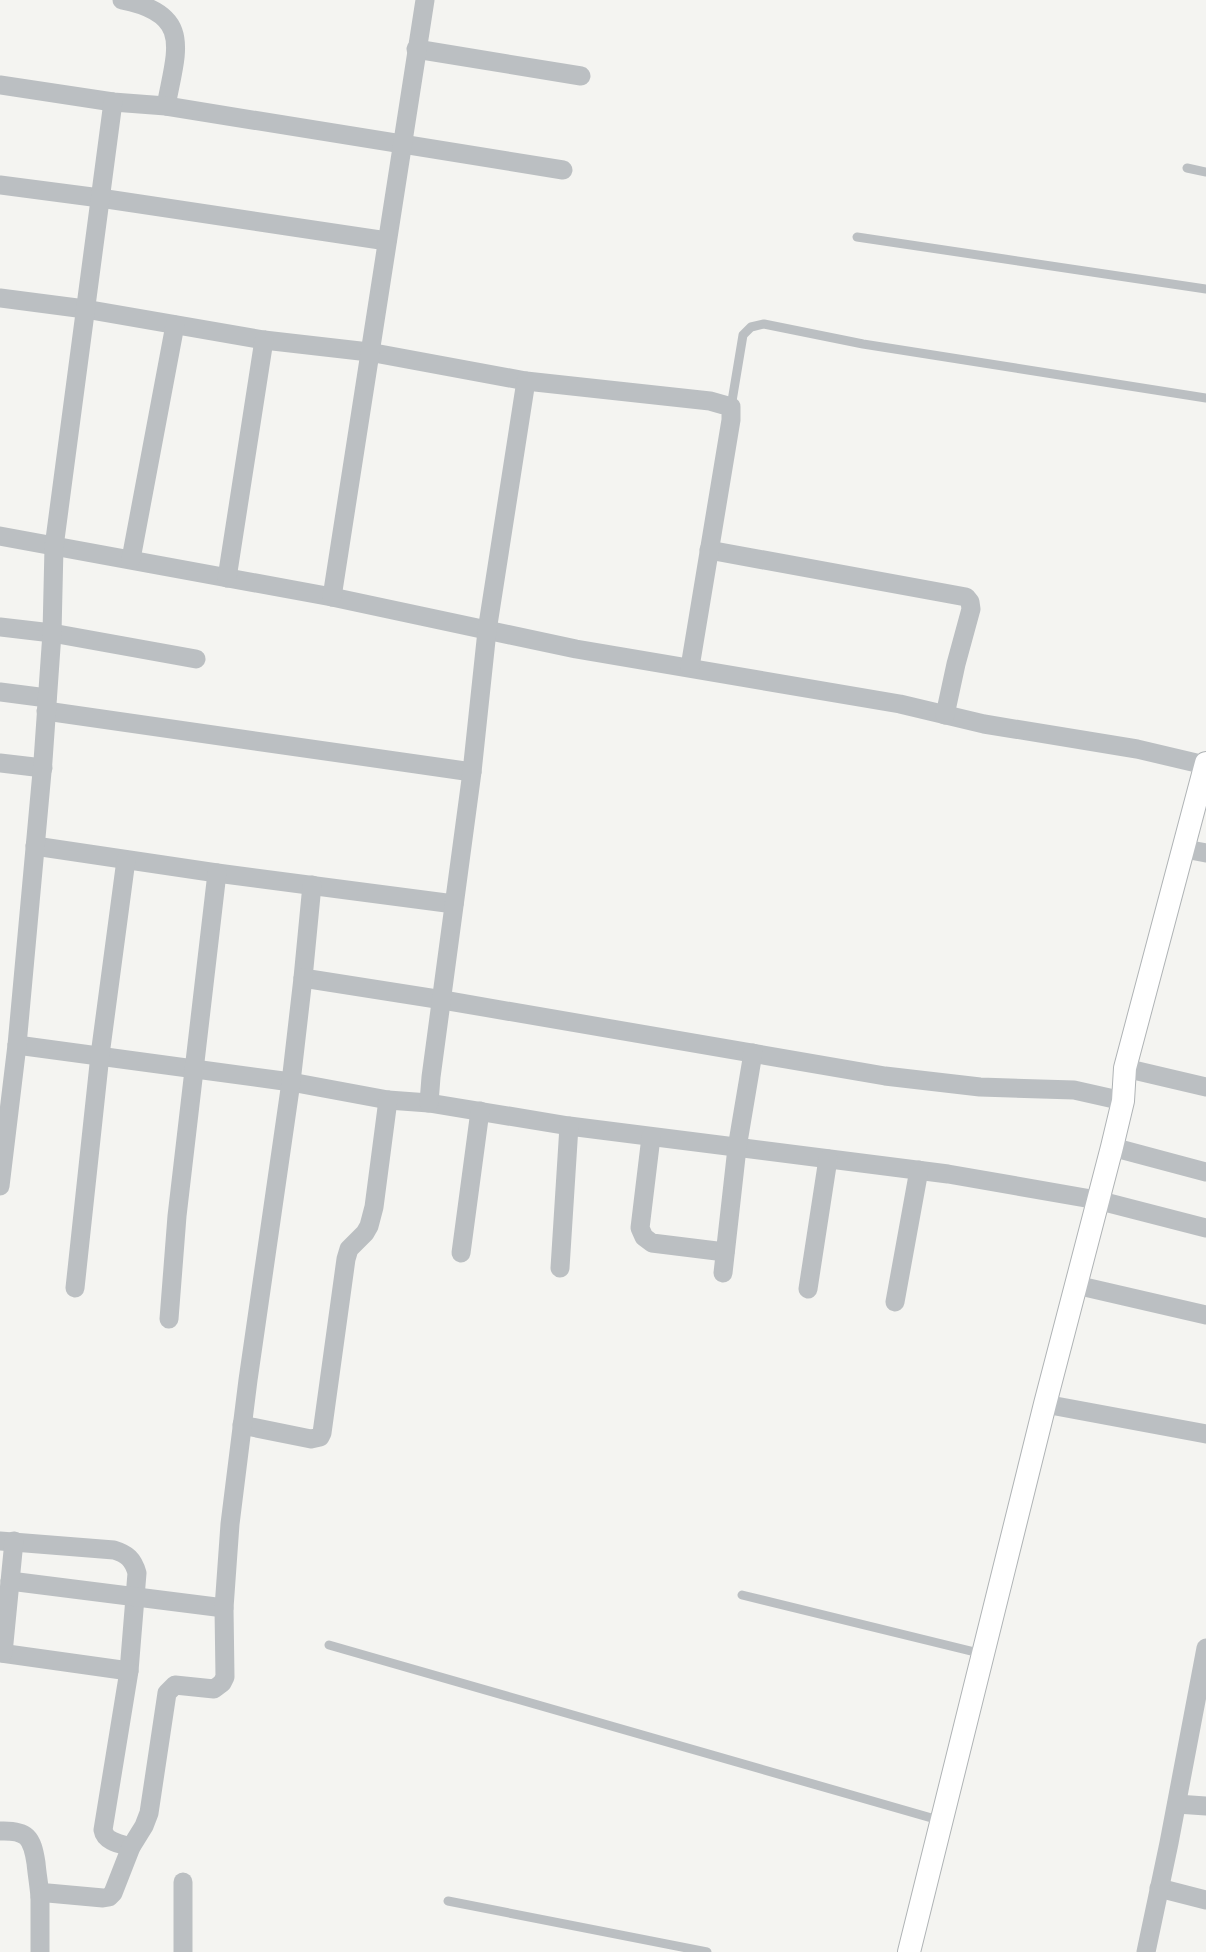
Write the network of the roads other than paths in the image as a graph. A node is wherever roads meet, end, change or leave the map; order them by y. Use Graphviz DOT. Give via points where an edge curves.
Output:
graph roads {
  1 [pos="127,0"];
  2 [pos="425,0"];
  3 [pos="416,49"];
  4 [pos="582,76"];
  5 [pos="0,85"];
  6 [pos="113,102"];
  7 [pos="166,106"];
  8 [pos="401,144"];
  9 [pos="1187,168"];
  10 [pos="563,170"];
  11 [pos="1206,172"];
  12 [pos="0,185"];
  13 [pos="100,198"];
  14 [pos="857,237"];
  15 [pos="386,240"];
  16 [pos="1206,289"];
  17 [pos="0,298"];
  18 [pos="85,309"];
  19 [pos="175,325"];
  20 [pos="264,340"];
  21 [pos="369,352"];
  22 [pos="526,381"];
  23 [pos="1206,398"];
  24 [pos="731,407"];
  25 [pos="0,536"];
  26 [pos="54,547"];
  27 [pos="709,550"];
  28 [pos="131,559"];
  29 [pos="227,578"];
  30 [pos="332,597"];
  31 [pos="0,627"];
  32 [pos="487,631"];
  33 [pos="52,632"];
  34 [pos="196,659"];
  35 [pos="690,667"];
  36 [pos="0,692"];
  37 [pos="47,704"];
  38 [pos="946,714"];
  39 [pos="0,763"];
  40 [pos="1206,764"];
  41 [pos="43,768"];
  42 [pos="472,772"];
  43 [pos="35,846"];
  44 [pos="1185,849"];
  45 [pos="1206,853"];
  46 [pos="126,860"];
  47 [pos="217,873"];
  48 [pos="312,885"];
  49 [pos="454,904"];
  50 [pos="303,978"];
  51 [pos="443,1000"];
  52 [pos="17,1045"];
  53 [pos="753,1054"];
  54 [pos="100,1055"];
  55 [pos="194,1068"];
  56 [pos="1125,1068"];
  57 [pos="291,1082"];
  58 [pos="1206,1087"];
  59 [pos="388,1100"];
  60 [pos="1123,1101"];
  61 [pos="429,1103"];
  62 [pos="480,1111"];
  63 [pos="569,1126"];
  64 [pos="651,1137"];
  65 [pos="1112,1147"];
  66 [pos="737,1148"];
  67 [pos="828,1159"];
  68 [pos="919,1170"];
  69 [pos="1206,1172"];
  70 [pos="0,1186"];
  71 [pos="1097,1200"];
  72 [pos="1206,1228"];
  73 [pos="725,1252"];
  74 [pos="461,1253"];
  75 [pos="560,1268"];
  76 [pos="723,1273"];
  77 [pos="1076,1285"];
  78 [pos="75,1288"];
  79 [pos="808,1289"];
  80 [pos="895,1302"];
  81 [pos="1206,1315"];
  82 [pos="169,1319"];
  83 [pos="1045,1404"];
  84 [pos="242,1425"];
  85 [pos="1206,1434"];
  86 [pos="7,1541"];
  87 [pos="10,1581"];
  88 [pos="742,1595"];
  89 [pos="136,1596"];
  90 [pos="224,1608"];
  91 [pos="329,1645"];
  92 [pos="1206,1648"];
  93 [pos="1,1653"];
  94 [pos="982,1654"];
  95 [pos="129,1671"];
  96 [pos="1200,1710"];
  97 [pos="1177,1804"];
  98 [pos="1206,1806"];
  99 [pos="942,1821"];
  100 [pos="0,1831"];
  101 [pos="131,1847"];
  102 [pos="183,1882"];
  103 [pos="1159,1888"];
  104 [pos="40,1897"];
  105 [pos="1206,1900"];
  106 [pos="448,1901"];
  107 [pos="40,1952"];
  108 [pos="183,1952"];
  109 [pos="707,1952"];
  110 [pos="909,1952"];
  111 [pos="1146,1952"];
  1 -- 7 [label="street" via="157,12 174,29 176,44"];
  2 -- 3 [label="street"];
  3 -- 4 [label="street"];
  3 -- 8 [label="street"];
  5 -- 6 [label="street"];
  6 -- 7 [label="street"];
  6 -- 13 [label="street"];
  7 -- 8 [label="street"];
  8 -- 10 [label="street"];
  8 -- 15 [label="street"];
  9 -- 11 [label="lane"];
  12 -- 13 [label="street"];
  13 -- 15 [label="street"];
  13 -- 18 [label="street"];
  14 -- 16 [label="lane"];
  15 -- 21 [label="street"];
  17 -- 18 [label="street"];
  18 -- 19 [label="street"];
  18 -- 26 [label="street"];
  19 -- 20 [label="street"];
  19 -- 28 [label="street"];
  20 -- 21 [label="street"];
  20 -- 29 [label="street"];
  21 -- 22 [label="street"];
  21 -- 30 [label="street"];
  22 -- 24 [label="street" via="710,401"];
  22 -- 32 [label="street"];
  23 -- 24 [label="lane" via="863,344 764,324 751,327 742,335"];
  24 -- 27 [label="street"];
  25 -- 26 [label="street"];
  26 -- 28 [label="street"];
  26 -- 33 [label="street"];
  27 -- 35 [label="street"];
  27 -- 38 [label="street" via="966,596 971,609"];
  28 -- 29 [label="street"];
  29 -- 30 [label="street"];
  30 -- 32 [label="street"];
  31 -- 33 [label="street"];
  32 -- 35 [label="street" via="576,649"];
  32 -- 42 [label="street"];
  33 -- 34 [label="street"];
  33 -- 37 [label="street"];
  35 -- 38 [label="street"];
  36 -- 37 [label="street"];
  37 -- 41 [label="street"];
  37 -- 42 [label="street"];
  38 -- 40 [label="street" via="1021,731 1137,749"];
  39 -- 41 [label="street"];
  40 -- 44 [label="highway"];
  41 -- 43 [label="street"];
  42 -- 49 [label="street"];
  43 -- 46 [label="street"];
  43 -- 52 [label="street"];
  44 -- 45 [label="street"];
  44 -- 56 [label="highway"];
  46 -- 47 [label="street"];
  46 -- 54 [label="street"];
  47 -- 48 [label="street"];
  47 -- 55 [label="street"];
  48 -- 49 [label="street"];
  48 -- 50 [label="street"];
  49 -- 51 [label="street"];
  50 -- 51 [label="street"];
  50 -- 57 [label="street"];
  51 -- 53 [label="street"];
  51 -- 61 [label="street"];
  52 -- 54 [label="street"];
  52 -- 70 [label="street"];
  53 -- 60 [label="street" via="885,1076 980,1087 1074,1090"];
  53 -- 66 [label="street"];
  54 -- 55 [label="street"];
  54 -- 78 [label="street"];
  55 -- 57 [label="street"];
  55 -- 82 [label="street" via="177,1216"];
  56 -- 58 [label="street"];
  56 -- 60 [label="highway"];
  57 -- 59 [label="street"];
  57 -- 84 [label="street"];
  59 -- 61 [label="street"];
  59 -- 84 [label="street" via="369,1226 349,1249 346,1259 322,1433 320,1437 311,1439"];
  60 -- 65 [label="highway"];
  61 -- 62 [label="street"];
  62 -- 63 [label="street"];
  62 -- 74 [label="street"];
  63 -- 64 [label="street"];
  63 -- 75 [label="street"];
  64 -- 66 [label="street"];
  64 -- 73 [label="street" via="640,1228 644,1238 652,1243"];
  65 -- 69 [label="street"];
  65 -- 71 [label="highway"];
  66 -- 67 [label="street"];
  66 -- 73 [label="street"];
  67 -- 68 [label="street"];
  67 -- 79 [label="street"];
  68 -- 71 [label="street"];
  68 -- 80 [label="street"];
  71 -- 72 [label="street"];
  71 -- 77 [label="highway"];
  73 -- 76 [label="street"];
  77 -- 81 [label="street"];
  77 -- 83 [label="highway"];
  83 -- 85 [label="street"];
  83 -- 94 [label="highway"];
  84 -- 90 [label="street" via="230,1524"];
  86 -- 87 [label="street"];
  86 -- 89 [label="street" via="114,1550 127,1555 137,1573"];
  87 -- 89 [label="street"];
  87 -- 93 [label="street"];
  88 -- 94 [label="lane"];
  89 -- 90 [label="street"];
  89 -- 95 [label="street"];
  90 -- 101 [label="street" via="225,1677 214,1689 175,1685 167,1693 149,1813"];
  91 -- 99 [label="lane"];
  92 -- 96 [label="street"];
  93 -- 95 [label="street"];
  94 -- 99 [label="highway"];
  95 -- 101 [label="street" via="103,1830 108,1839"];
  96 -- 97 [label="street"];
  97 -- 98 [label="street"];
  97 -- 103 [label="street"];
  99 -- 110 [label="highway"];
  100 -- 104 [label="street" via="13,1830 31,1840"];
  101 -- 104 [label="street" via="113,1893 109,1897 48,1893"];
  102 -- 108 [label="street"];
  103 -- 105 [label="street"];
  103 -- 111 [label="street"];
  104 -- 107 [label="street"];
  106 -- 109 [label="lane"];
}
